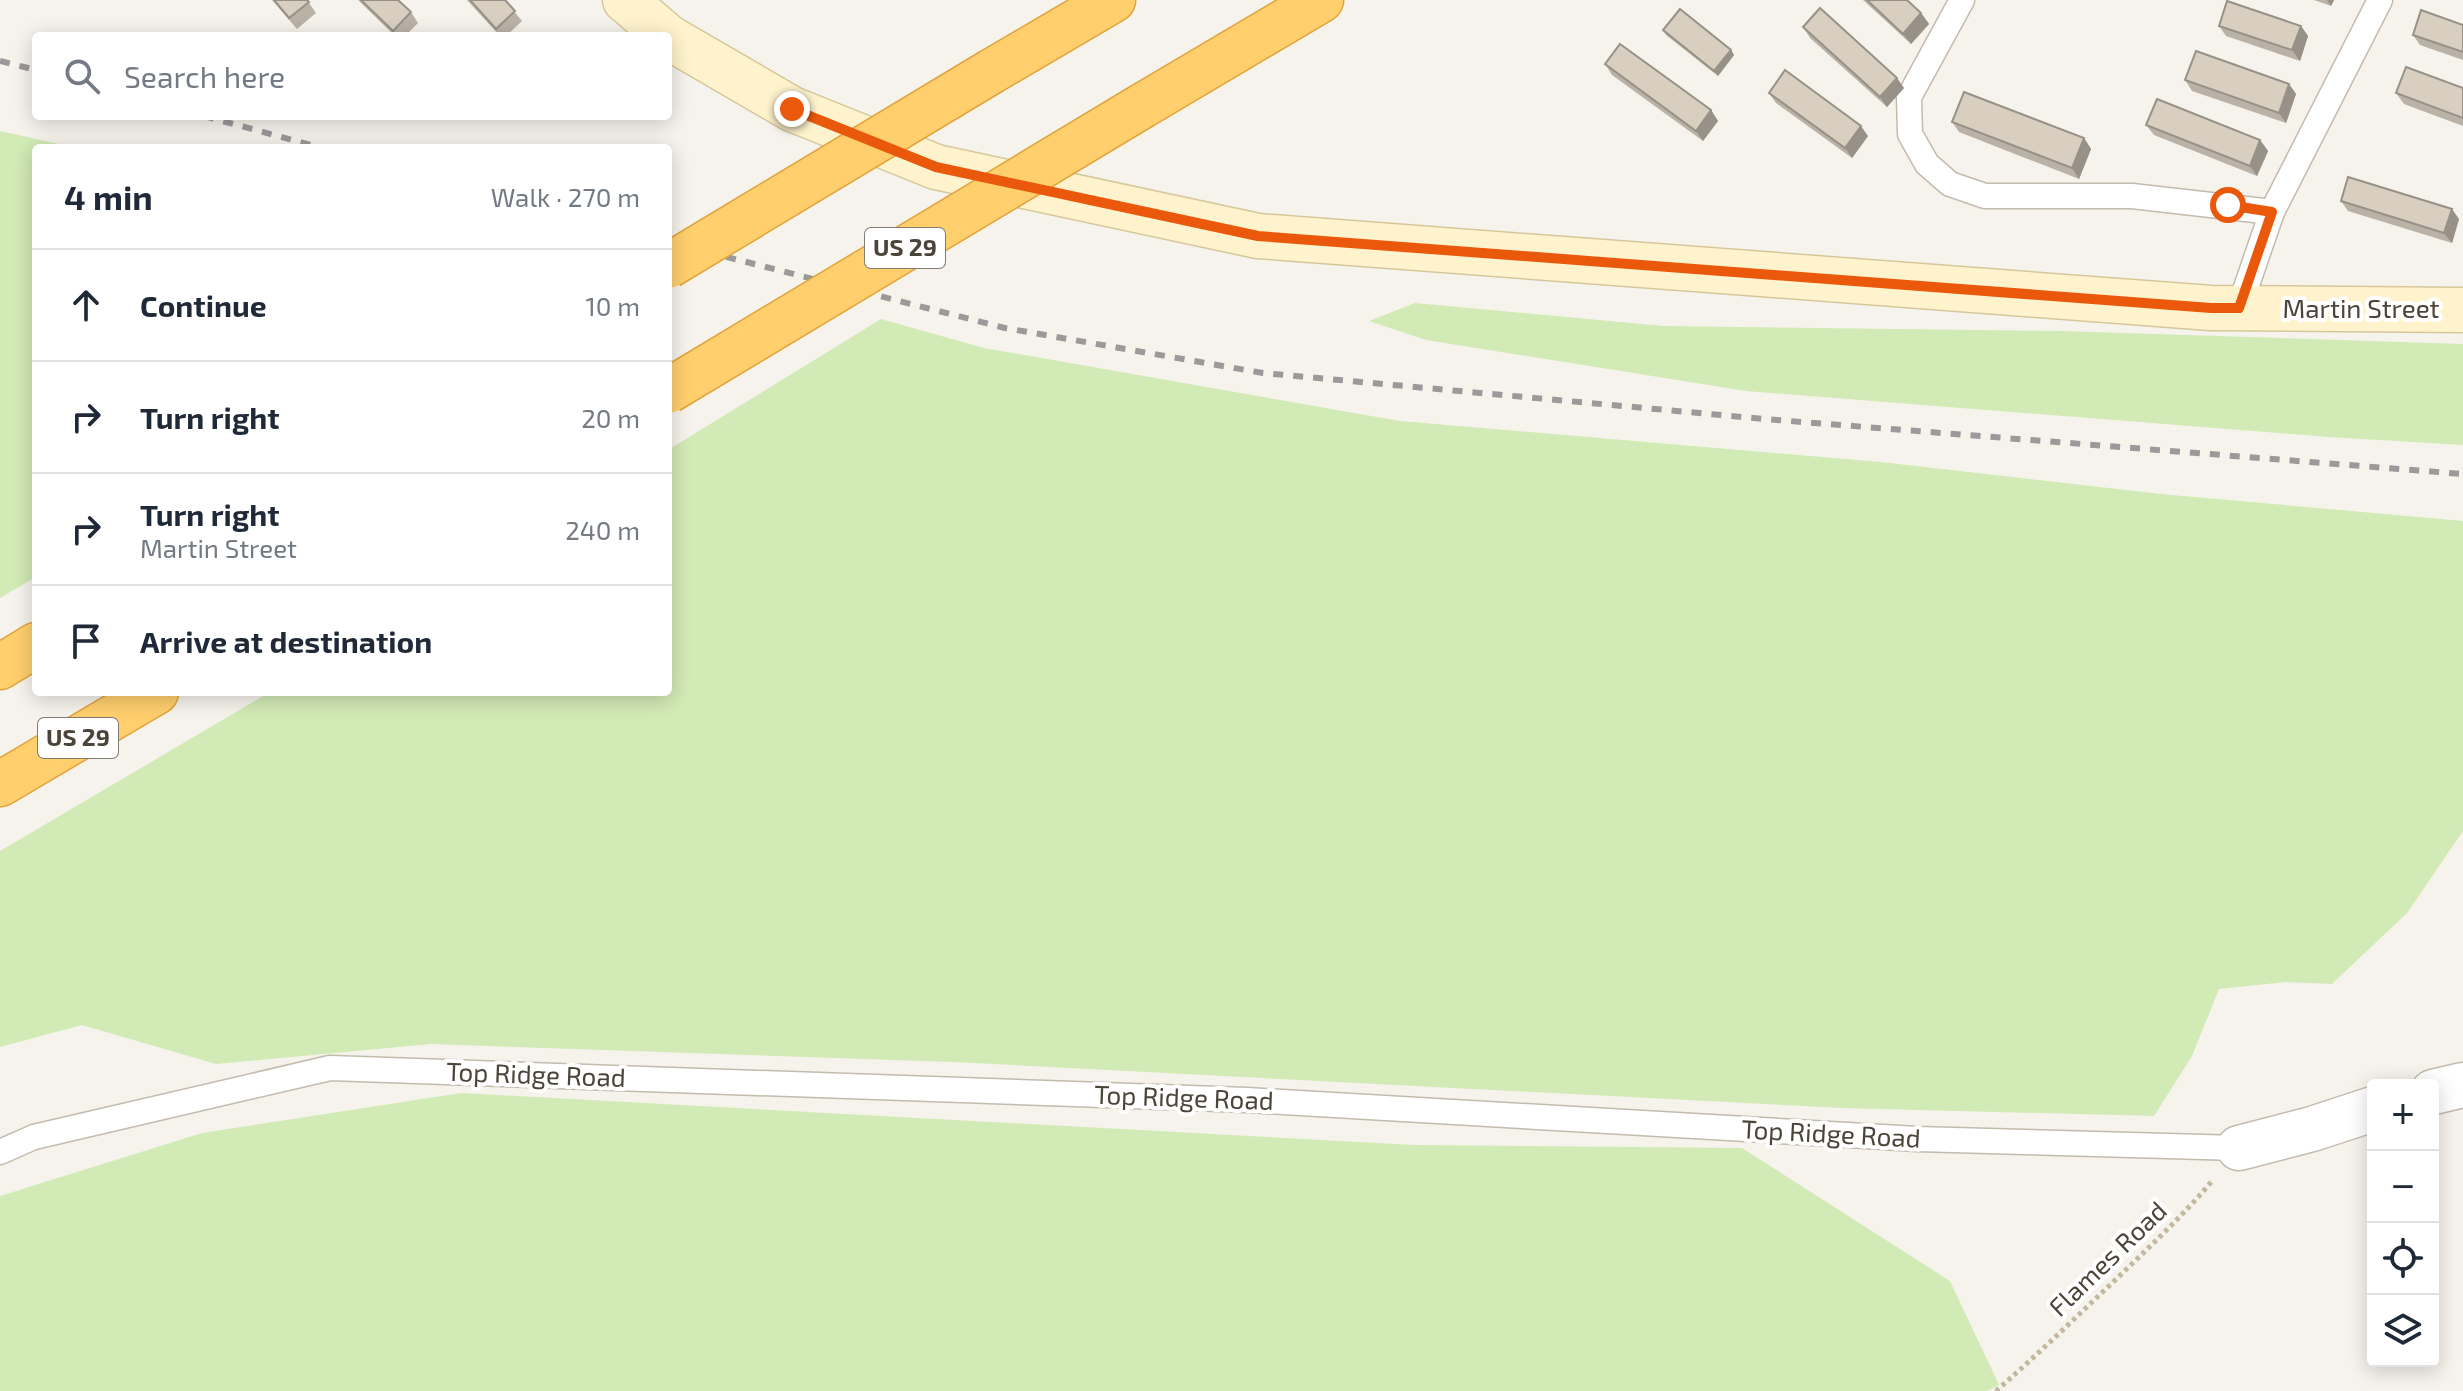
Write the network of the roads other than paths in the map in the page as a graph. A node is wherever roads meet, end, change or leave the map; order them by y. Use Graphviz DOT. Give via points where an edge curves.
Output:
graph roads {
  1 [pos="625,0"];
  2 [pos="1113,0"];
  3 [pos="1321,0"];
  4 [pos="1962,0"];
  5 [pos="2380,0"];
  6 [pos="662,32"];
  7 [pos="672,39"];
  8 [pos="2272,212"];
  9 [pos="672,264"];
  10 [pos="2239,308"];
  11 [pos="2463,310"];
  12 [pos="672,389"];
  13 [pos="32,647"];
  14 [pos="0,667"];
  15 [pos="149,696"];
  16 [pos="0,784"];
  17 [pos="2463,1085"];
  18 [pos="2439,1091"];
  19 [pos="2367,1111"];
  20 [pos="2239,1148"];
  21 [pos="0,1152"];
  1 -- 6 [label="street, Martin Street"];
  2 -- 9 [label="highway, bridge"];
  3 -- 12 [label="highway, US 29, bridge"];
  4 -- 8 [label="lane" via="1909,97 1910,134 1927,164 1950,184 1985,196 2132,196"];
  5 -- 8 [label="lane"];
  7 -- 10 [label="street, Martin Street" via="792,109 936,167 1258,236"];
  8 -- 10 [label="lane"];
  10 -- 11 [label="street, Martin Street"];
  13 -- 14 [label="highway"];
  15 -- 16 [label="highway, US 29"];
  17 -- 18 [label="street"];
  19 -- 20 [label="street, Top Ridge Road"];
  20 -- 21 [label="lane, Top Ridge Road" via="1917,1139 1247,1100 330,1068 34,1137"];
}
